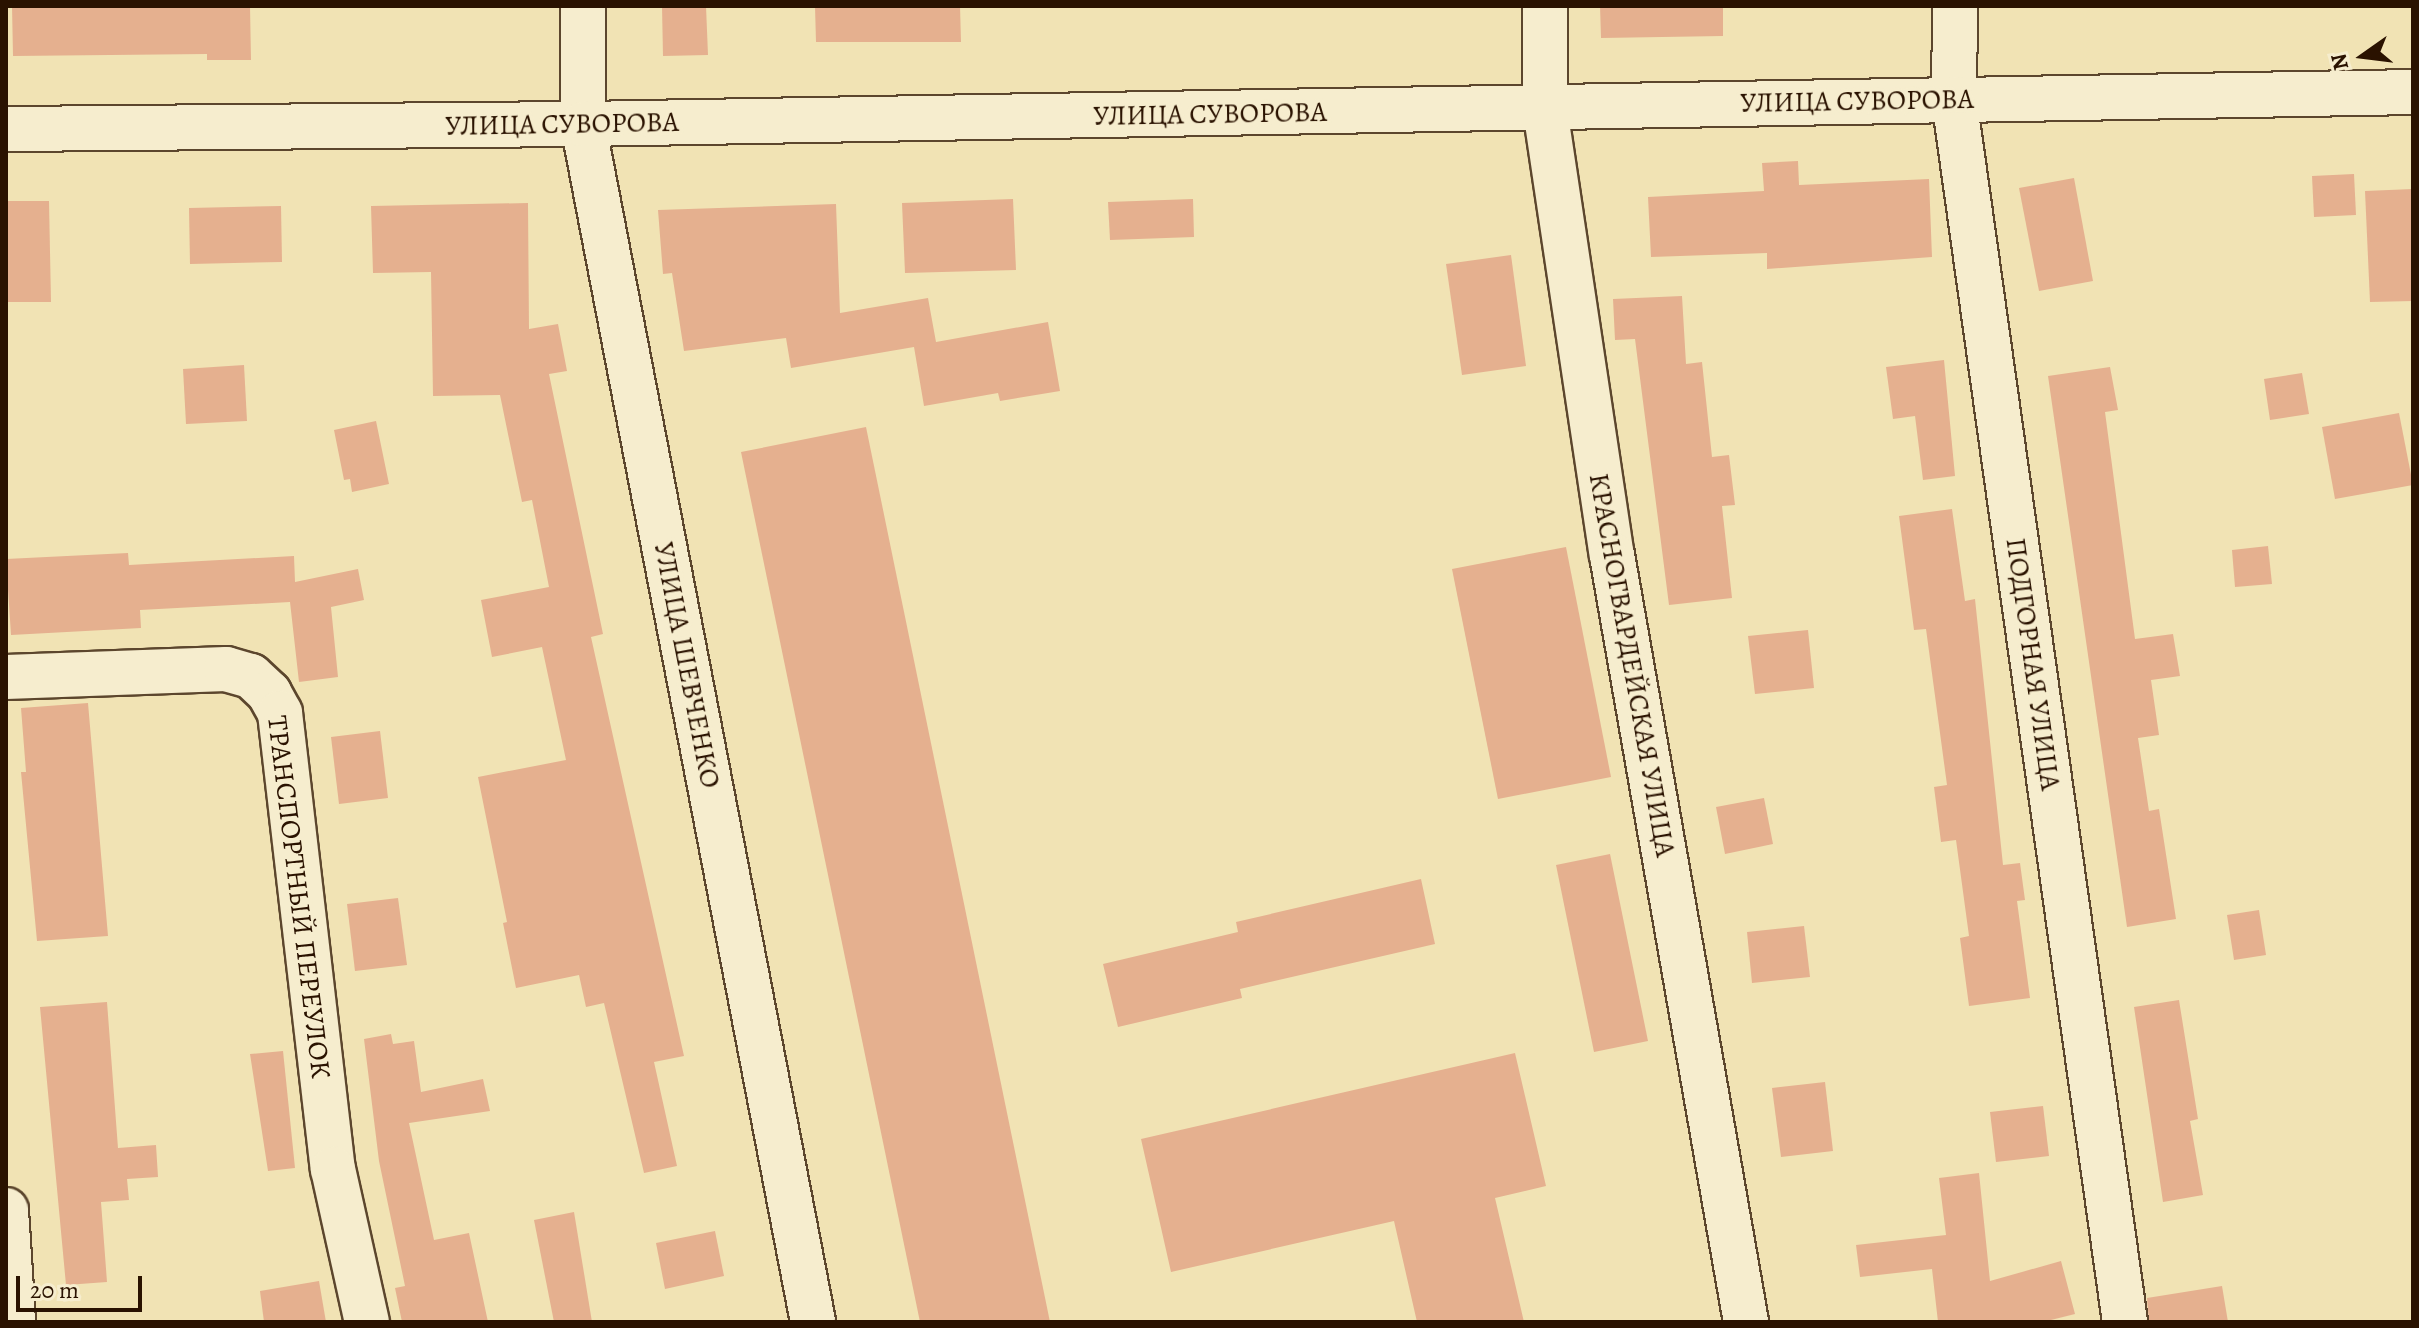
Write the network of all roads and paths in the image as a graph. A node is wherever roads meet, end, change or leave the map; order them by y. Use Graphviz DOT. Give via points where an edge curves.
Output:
graph roads {
  1 [pos="583,6"];
  2 [pos="1545,6"];
  3 [pos="1955,6"];
  4 [pos="2413,92"];
  5 [pos="1954,99"];
  6 [pos="1545,109"];
  7 [pos="583,124"];
  8 [pos="6,129"];
  9 [pos="6,677"];
  10 [pos="6,1210"];
  11 [pos="13,1322"];
  12 [pos="367,1322"];
  13 [pos="813,1322"];
  14 [pos="1746,1322"];
  15 [pos="2125,1322"];
  1 -- 7 [label="street, УЛИЦА ШЕВЧЕНКО"];
  2 -- 6 [label="street, КРАСНОГВАРДЕЙСКАЯ УЛИЦА"];
  3 -- 5 [label="street, ПОДГОРНАЯ УЛИЦА"];
  4 -- 5 [label="street, УЛИЦА СУВОРОВА"];
  5 -- 6 [label="street, УЛИЦА СУВОРОВА"];
  5 -- 15 [label="street, ПОДГОРНАЯ УЛИЦА"];
  6 -- 7 [label="street, УЛИЦА СУВОРОВА"];
  6 -- 14 [label="street, КРАСНОГВАРДЕЙСКАЯ УЛИЦА" via="1612,555"];
  7 -- 8 [label="street, УЛИЦА СУВОРОВА"];
  7 -- 13 [label="street, УЛИЦА ШЕВЧЕНКО"];
  9 -- 12 [label="street, ТРАНСПОРТНЫЙ ПЕРЕУЛОК" via="226,669 251,676 269,693 280,713 333,1169"];
  10 -- 11 [label="street"];
}
